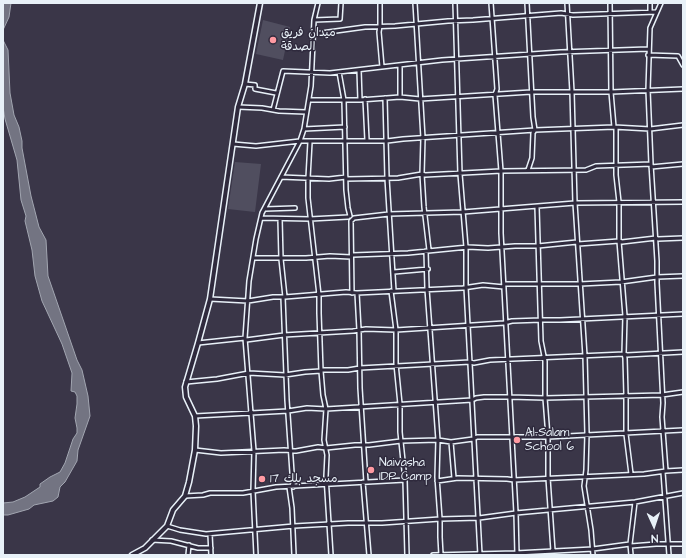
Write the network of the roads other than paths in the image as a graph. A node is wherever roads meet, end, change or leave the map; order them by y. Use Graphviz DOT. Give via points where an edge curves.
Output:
graph roads {
  1 [pos="260,3"];
  2 [pos="318,3"];
  3 [pos="341,3"];
  4 [pos="380,3"];
  5 [pos="416,3"];
  6 [pos="455,3"];
  7 [pos="491,3"];
  8 [pos="527,3"];
  9 [pos="567,3"];
  10 [pos="610,3"];
  11 [pos="650,3"];
  12 [pos="661,3"];
  13 [pos="650,12"];
  14 [pos="656,12"];
  15 [pos="567,14"];
  16 [pos="609,14"];
  17 [pos="528,16"];
  18 [pos="492,19"];
  19 [pos="314,20"];
  20 [pos="456,20"];
  21 [pos="417,24"];
  22 [pos="380,26"];
  23 [pos="314,34"];
  24 [pos="648,49"];
  25 [pos="611,51"];
  26 [pos="570,52"];
  27 [pos="530,55"];
  28 [pos="648,55"];
  29 [pos="494,56"];
  30 [pos="457,60"];
  31 [pos="418,63"];
  32 [pos="400,65"];
  33 [pos="683,65"];
  34 [pos="382,67"];
  35 [pos="359,70"];
  36 [pos="339,72"];
  37 [pos="311,74"];
  38 [pos="245,84"];
  39 [pos="683,89"];
  40 [pos="648,90"];
  41 [pos="531,92"];
  42 [pos="572,92"];
  43 [pos="611,92"];
  44 [pos="276,93"];
  45 [pos="495,95"];
  46 [pos="400,97"];
  47 [pos="458,97"];
  48 [pos="385,98"];
  49 [pos="365,99"];
  50 [pos="420,99"];
  51 [pos="309,100"];
  52 [pos="344,100"];
  53 [pos="360,100"];
  54 [pos="238,107"];
  55 [pos="273,110"];
  56 [pos="306,112"];
  57 [pos="683,125"];
  58 [pos="344,127"];
  59 [pos="615,127"];
  60 [pos="572,128"];
  61 [pos="304,129"];
  62 [pos="650,129"];
  63 [pos="535,130"];
  64 [pos="499,132"];
  65 [pos="459,135"];
  66 [pos="423,138"];
  67 [pos="367,140"];
  68 [pos="300,141"];
  69 [pos="345,141"];
  70 [pos="387,141"];
  71 [pos="310,142"];
  72 [pos="233,144"];
  73 [pos="683,164"];
  74 [pos="616,165"];
  75 [pos="651,166"];
  76 [pos="528,170"];
  77 [pos="574,170"];
  78 [pos="502,171"];
  79 [pos="422,174"];
  80 [pos="460,174"];
  81 [pos="281,177"];
  82 [pos="308,178"];
  83 [pos="346,178"];
  84 [pos="387,178"];
  85 [pos="619,202"];
  86 [pos="654,202"];
  87 [pos="683,202"];
  88 [pos="575,203"];
  89 [pos="537,207"];
  90 [pos="295,208"];
  91 [pos="265,209"];
  92 [pos="502,209"];
  93 [pos="463,212"];
  94 [pos="389,214"];
  95 [pos="424,214"];
  96 [pos="349,216"];
  97 [pos="261,218"];
  98 [pos="354,218"];
  99 [pos="280,219"];
  100 [pos="310,219"];
  101 [pos="351,221"];
  102 [pos="656,238"];
  103 [pos="683,238"];
  104 [pos="619,241"];
  105 [pos="578,243"];
  106 [pos="538,246"];
  107 [pos="466,247"];
  108 [pos="502,247"];
  109 [pos="428,251"];
  110 [pos="392,254"];
  111 [pos="352,256"];
  112 [pos="253,258"];
  113 [pos="315,258"];
  114 [pos="281,259"];
  115 [pos="428,269"];
  116 [pos="394,272"];
  117 [pos="683,276"];
  118 [pos="657,277"];
  119 [pos="621,282"];
  120 [pos="539,284"];
  121 [pos="580,284"];
  122 [pos="504,286"];
  123 [pos="466,287"];
  124 [pos="427,289"];
  125 [pos="393,291"];
  126 [pos="352,293"];
  127 [pos="357,293"];
  128 [pos="319,295"];
  129 [pos="284,297"];
  130 [pos="210,298"];
  131 [pos="248,301"];
  132 [pos="659,314"];
  133 [pos="683,314"];
  134 [pos="625,316"];
  135 [pos="582,318"];
  136 [pos="541,320"];
  137 [pos="507,322"];
  138 [pos="468,325"];
  139 [pos="430,327"];
  140 [pos="359,330"];
  141 [pos="396,330"];
  142 [pos="320,333"];
  143 [pos="284,335"];
  144 [pos="246,339"];
  145 [pos="198,343"];
  146 [pos="683,352"];
  147 [pos="660,353"];
  148 [pos="624,354"];
  149 [pos="584,356"];
  150 [pos="543,358"];
  151 [pos="508,360"];
  152 [pos="470,362"];
  153 [pos="433,364"];
  154 [pos="396,367"];
  155 [pos="360,368"];
  156 [pos="322,370"];
  157 [pos="249,374"];
  158 [pos="285,375"];
  159 [pos="186,382"];
  160 [pos="683,392"];
  161 [pos="662,395"];
  162 [pos="626,396"];
  163 [pos="510,397"];
  164 [pos="585,397"];
  165 [pos="546,398"];
  166 [pos="472,400"];
  167 [pos="435,402"];
  168 [pos="400,404"];
  169 [pos="361,406"];
  170 [pos="326,408"];
  171 [pos="288,411"];
  172 [pos="251,413"];
  173 [pos="195,416"];
  174 [pos="683,430"];
  175 [pos="663,431"];
  176 [pos="587,434"];
  177 [pos="626,434"];
  178 [pos="512,436"];
  179 [pos="548,437"];
  180 [pos="473,439"];
  181 [pos="438,440"];
  182 [pos="401,441"];
  183 [pos="451,442"];
  184 [pos="363,444"];
  185 [pos="326,448"];
  186 [pos="195,450"];
  187 [pos="290,450"];
  188 [pos="254,451"];
  189 [pos="683,470"];
  190 [pos="664,471"];
  191 [pos="631,474"];
  192 [pos="585,476"];
  193 [pos="454,478"];
  194 [pos="548,478"];
  195 [pos="476,479"];
  196 [pos="404,480"];
  197 [pos="514,480"];
  198 [pos="437,481"];
  199 [pos="365,482"];
  200 [pos="327,485"];
  201 [pos="291,487"];
  202 [pos="254,491"];
  203 [pos="683,493"];
  204 [pos="185,496"];
  205 [pos="665,497"];
  206 [pos="635,502"];
  207 [pos="587,507"];
  208 [pos="550,511"];
  209 [pos="516,513"];
  210 [pos="479,518"];
  211 [pos="440,519"];
  212 [pos="406,522"];
  213 [pos="367,523"];
  214 [pos="328,525"];
  215 [pos="166,526"];
  216 [pos="294,526"];
  217 [pos="255,529"];
  218 [pos="210,534"];
  219 [pos="152,540"];
  220 [pos="669,543"];
  221 [pos="683,544"];
  222 [pos="189,545"];
  223 [pos="630,545"];
  224 [pos="211,548"];
  225 [pos="593,549"];
  226 [pos="552,551"];
  227 [pos="480,554"];
  228 [pos="516,554"];
  229 [pos="132,555"];
  230 [pos="188,555"];
  231 [pos="211,555"];
  232 [pos="256,555"];
  233 [pos="294,555"];
  234 [pos="330,555"];
  235 [pos="369,555"];
  236 [pos="407,555"];
  237 [pos="433,555"];
  238 [pos="441,555"];
  239 [pos="551,555"];
  240 [pos="593,555"];
  241 [pos="631,555"];
  242 [pos="669,555"];
  1 -- 38 [label="street"];
  2 -- 19 [label="street"];
  3 -- 19 [label="street" via="340,19"];
  4 -- 22 [label="street"];
  5 -- 21 [label="street"];
  6 -- 20 [label="street"];
  7 -- 18 [label="street"];
  8 -- 17 [label="street"];
  9 -- 15 [label="street"];
  10 -- 16 [label="street"];
  11 -- 13 [label="street"];
  12 -- 14 [label="street"];
  13 -- 14 [label="street"];
  13 -- 16 [label="street"];
  14 -- 24 [label="street" via="650,28"];
  15 -- 16 [label="street"];
  15 -- 17 [label="street"];
  15 -- 26 [label="street"];
  16 -- 25 [label="street"];
  17 -- 18 [label="street"];
  17 -- 27 [label="street"];
  18 -- 20 [label="street"];
  18 -- 29 [label="street"];
  19 -- 23 [label="street"];
  20 -- 21 [label="street"];
  20 -- 30 [label="street"];
  21 -- 22 [label="street"];
  21 -- 31 [label="street"];
  22 -- 23 [label="street"];
  22 -- 34 [label="street"];
  23 -- 37 [label="street"];
  24 -- 25 [label="street"];
  24 -- 28 [label="street"];
  25 -- 26 [label="street"];
  25 -- 43 [label="street"];
  26 -- 27 [label="street"];
  26 -- 42 [label="street"];
  27 -- 29 [label="street"];
  27 -- 41 [label="street"];
  28 -- 33 [label="street" via="677,56"];
  28 -- 40 [label="street"];
  29 -- 30 [label="street"];
  29 -- 45 [label="street" via="497,89"];
  30 -- 31 [label="street"];
  30 -- 47 [label="street"];
  31 -- 32 [label="street"];
  31 -- 50 [label="street"];
  32 -- 34 [label="street"];
  32 -- 46 [label="street"];
  34 -- 35 [label="street"];
  35 -- 36 [label="street"];
  35 -- 53 [label="street"];
  36 -- 37 [label="street"];
  36 -- 52 [label="street"];
  37 -- 44 [label="street" via="283,71"];
  37 -- 51 [label="street"];
  38 -- 44 [label="street" via="255,85 255,89"];
  38 -- 54 [label="street"];
  39 -- 40 [label="street"];
  40 -- 43 [label="street"];
  40 -- 62 [label="street"];
  41 -- 42 [label="street"];
  41 -- 45 [label="street"];
  41 -- 63 [label="street"];
  42 -- 43 [label="street"];
  42 -- 60 [label="street"];
  43 -- 59 [label="street"];
  44 -- 55 [label="street"];
  45 -- 47 [label="street"];
  45 -- 64 [label="street"];
  46 -- 48 [label="street"];
  46 -- 50 [label="street"];
  47 -- 50 [label="street"];
  47 -- 65 [label="street"];
  48 -- 49 [label="street"];
  48 -- 70 [label="street"];
  49 -- 53 [label="street"];
  49 -- 67 [label="street"];
  50 -- 66 [label="street"];
  51 -- 52 [label="street"];
  51 -- 56 [label="street"];
  52 -- 53 [label="street"];
  52 -- 58 [label="street"];
  54 -- 55 [label="street"];
  54 -- 72 [label="street"];
  55 -- 56 [label="street"];
  56 -- 61 [label="street"];
  57 -- 62 [label="street"];
  58 -- 61 [label="street"];
  58 -- 69 [label="street"];
  59 -- 60 [label="street"];
  59 -- 62 [label="street"];
  59 -- 74 [label="street"];
  60 -- 63 [label="street"];
  60 -- 77 [label="street"];
  61 -- 68 [label="street"];
  62 -- 75 [label="street"];
  63 -- 64 [label="street"];
  63 -- 76 [label="street"];
  64 -- 65 [label="street"];
  64 -- 78 [label="street"];
  65 -- 66 [label="street"];
  65 -- 80 [label="street"];
  66 -- 70 [label="street"];
  66 -- 79 [label="street"];
  67 -- 69 [label="street"];
  67 -- 70 [label="street"];
  68 -- 71 [label="street"];
  68 -- 72 [label="street" via="256,146"];
  68 -- 81 [label="street"];
  69 -- 71 [label="street"];
  69 -- 83 [label="street"];
  70 -- 84 [label="street"];
  71 -- 82 [label="street"];
  72 -- 130 [label="street"];
  73 -- 75 [label="street"];
  74 -- 75 [label="street"];
  74 -- 77 [label="street"];
  74 -- 85 [label="street"];
  75 -- 86 [label="street"];
  76 -- 77 [label="street"];
  76 -- 78 [label="street"];
  77 -- 88 [label="street"];
  78 -- 80 [label="street"];
  78 -- 92 [label="street"];
  79 -- 80 [label="street"];
  79 -- 84 [label="street"];
  79 -- 95 [label="street"];
  80 -- 93 [label="street"];
  81 -- 82 [label="street"];
  81 -- 91 [label="street"];
  82 -- 83 [label="street"];
  82 -- 100 [label="street"];
  83 -- 84 [label="street"];
  83 -- 96 [label="street"];
  84 -- 94 [label="street"];
  85 -- 86 [label="street"];
  85 -- 88 [label="street"];
  85 -- 104 [label="street"];
  86 -- 87 [label="street"];
  86 -- 102 [label="street"];
  88 -- 89 [label="street"];
  88 -- 105 [label="street"];
  89 -- 92 [label="street"];
  89 -- 106 [label="street"];
  90 -- 91 [label="street"];
  91 -- 97 [label="street"];
  92 -- 93 [label="street"];
  92 -- 108 [label="street"];
  93 -- 95 [label="street"];
  93 -- 107 [label="street"];
  94 -- 95 [label="street"];
  94 -- 98 [label="street"];
  94 -- 110 [label="street"];
  95 -- 109 [label="street"];
  96 -- 98 [label="street"];
  96 -- 100 [label="street"];
  96 -- 101 [label="street"];
  97 -- 99 [label="street"];
  97 -- 112 [label="street"];
  98 -- 101 [label="street"];
  99 -- 100 [label="street"];
  99 -- 114 [label="street"];
  100 -- 113 [label="street"];
  101 -- 111 [label="street"];
  102 -- 103 [label="street"];
  102 -- 104 [label="street"];
  102 -- 118 [label="street"];
  104 -- 105 [label="street"];
  104 -- 119 [label="street"];
  105 -- 106 [label="street"];
  105 -- 121 [label="street"];
  106 -- 108 [label="street"];
  106 -- 120 [label="street"];
  107 -- 108 [label="street"];
  107 -- 109 [label="street"];
  107 -- 123 [label="street"];
  108 -- 122 [label="street"];
  109 -- 110 [label="street"];
  109 -- 115 [label="street"];
  110 -- 111 [label="street"];
  110 -- 116 [label="street"];
  111 -- 113 [label="street"];
  111 -- 126 [label="street"];
  112 -- 114 [label="street"];
  112 -- 131 [label="street"];
  113 -- 114 [label="street"];
  113 -- 128 [label="street"];
  114 -- 129 [label="street"];
  115 -- 116 [label="street"];
  115 -- 124 [label="street"];
  116 -- 125 [label="street"];
  117 -- 118 [label="street"];
  118 -- 119 [label="street"];
  118 -- 132 [label="street"];
  119 -- 121 [label="street"];
  119 -- 134 [label="street"];
  120 -- 121 [label="street"];
  120 -- 122 [label="street"];
  120 -- 136 [label="street"];
  121 -- 135 [label="street"];
  122 -- 123 [label="street"];
  122 -- 137 [label="street"];
  123 -- 124 [label="street"];
  123 -- 138 [label="street"];
  124 -- 125 [label="street"];
  124 -- 139 [label="street"];
  125 -- 127 [label="street"];
  125 -- 141 [label="street"];
  126 -- 127 [label="street"];
  126 -- 128 [label="street"];
  127 -- 140 [label="street"];
  128 -- 129 [label="street"];
  128 -- 142 [label="street"];
  129 -- 131 [label="street"];
  129 -- 143 [label="street"];
  130 -- 131 [label="street"];
  130 -- 145 [label="street"];
  131 -- 144 [label="street"];
  132 -- 133 [label="street"];
  132 -- 134 [label="street"];
  132 -- 147 [label="street"];
  134 -- 135 [label="street"];
  134 -- 148 [label="street"];
  135 -- 136 [label="street"];
  135 -- 149 [label="street"];
  136 -- 137 [label="street"];
  136 -- 150 [label="street"];
  137 -- 138 [label="street"];
  137 -- 151 [label="street"];
  138 -- 139 [label="street"];
  138 -- 152 [label="street"];
  139 -- 141 [label="street"];
  139 -- 153 [label="street"];
  140 -- 141 [label="street"];
  140 -- 142 [label="street"];
  140 -- 155 [label="street"];
  141 -- 154 [label="street"];
  142 -- 143 [label="street"];
  142 -- 156 [label="street"];
  143 -- 144 [label="street"];
  143 -- 158 [label="street"];
  144 -- 145 [label="street"];
  144 -- 157 [label="street"];
  145 -- 159 [label="street"];
  146 -- 147 [label="street"];
  147 -- 148 [label="street"];
  147 -- 161 [label="street"];
  148 -- 149 [label="street"];
  148 -- 162 [label="street"];
  149 -- 150 [label="street"];
  149 -- 164 [label="street"];
  150 -- 151 [label="street"];
  150 -- 165 [label="street"];
  151 -- 152 [label="street"];
  151 -- 163 [label="street"];
  152 -- 153 [label="street"];
  152 -- 166 [label="street"];
  153 -- 154 [label="street"];
  153 -- 167 [label="street"];
  154 -- 155 [label="street"];
  154 -- 168 [label="street"];
  155 -- 156 [label="street"];
  155 -- 169 [label="street"];
  156 -- 158 [label="street"];
  156 -- 170 [label="street"];
  157 -- 158 [label="street"];
  157 -- 159 [label="street"];
  157 -- 172 [label="street"];
  158 -- 171 [label="street"];
  159 -- 173 [label="street" via="185,391"];
  160 -- 161 [label="street"];
  161 -- 162 [label="street"];
  161 -- 175 [label="street"];
  162 -- 164 [label="street"];
  162 -- 177 [label="street"];
  163 -- 165 [label="street"];
  163 -- 166 [label="street"];
  163 -- 178 [label="street"];
  164 -- 165 [label="street"];
  164 -- 176 [label="street"];
  165 -- 179 [label="street"];
  166 -- 167 [label="street"];
  166 -- 180 [label="street"];
  167 -- 168 [label="street"];
  167 -- 181 [label="street"];
  168 -- 169 [label="street"];
  168 -- 182 [label="street"];
  169 -- 170 [label="street"];
  169 -- 184 [label="street"];
  170 -- 171 [label="street"];
  170 -- 185 [label="street"];
  171 -- 172 [label="street"];
  171 -- 187 [label="street"];
  172 -- 173 [label="street"];
  172 -- 188 [label="street"];
  173 -- 186 [label="street"];
  174 -- 175 [label="street"];
  175 -- 177 [label="street"];
  175 -- 190 [label="street"];
  176 -- 177 [label="street"];
  176 -- 179 [label="street"];
  176 -- 192 [label="street"];
  177 -- 191 [label="street"];
  178 -- 179 [label="street"];
  178 -- 180 [label="street"];
  178 -- 197 [label="street"];
  179 -- 194 [label="street"];
  180 -- 183 [label="street"];
  180 -- 195 [label="street"];
  181 -- 182 [label="street"];
  181 -- 183 [label="street"];
  181 -- 198 [label="street"];
  182 -- 184 [label="street"];
  182 -- 196 [label="street"];
  183 -- 193 [label="street"];
  184 -- 185 [label="street"];
  184 -- 199 [label="street"];
  185 -- 187 [label="street"];
  185 -- 200 [label="street"];
  186 -- 188 [label="street" via="221,453"];
  186 -- 204 [label="street"];
  187 -- 188 [label="street"];
  187 -- 201 [label="street"];
  188 -- 202 [label="street"];
  189 -- 190 [label="street"];
  190 -- 191 [label="street"];
  190 -- 205 [label="street"];
  191 -- 192 [label="street"];
  192 -- 194 [label="street"];
  192 -- 207 [label="street"];
  193 -- 195 [label="street"];
  193 -- 198 [label="street"];
  194 -- 197 [label="street"];
  194 -- 208 [label="street"];
  195 -- 197 [label="street"];
  195 -- 210 [label="street"];
  196 -- 199 [label="street"];
  196 -- 212 [label="street"];
  197 -- 209 [label="street"];
  198 -- 211 [label="street"];
  199 -- 200 [label="street"];
  199 -- 213 [label="street"];
  200 -- 201 [label="street"];
  200 -- 214 [label="street"];
  201 -- 202 [label="street"];
  201 -- 216 [label="street"];
  202 -- 204 [label="street"];
  202 -- 217 [label="street"];
  203 -- 205 [label="street"];
  204 -- 215 [label="street" via="172,510"];
  205 -- 206 [label="street"];
  205 -- 220 [label="street"];
  206 -- 207 [label="street"];
  206 -- 223 [label="street"];
  207 -- 208 [label="street"];
  207 -- 225 [label="street"];
  208 -- 209 [label="street"];
  208 -- 226 [label="street"];
  209 -- 210 [label="street"];
  209 -- 228 [label="street"];
  210 -- 211 [label="street"];
  210 -- 227 [label="street"];
  211 -- 212 [label="street"];
  211 -- 238 [label="street"];
  212 -- 213 [label="street"];
  212 -- 236 [label="street"];
  213 -- 214 [label="street"];
  213 -- 235 [label="street"];
  214 -- 216 [label="street"];
  214 -- 234 [label="street"];
  215 -- 218 [label="street"];
  215 -- 219 [label="street"];
  216 -- 217 [label="street"];
  216 -- 233 [label="street"];
  217 -- 218 [label="street"];
  217 -- 232 [label="street"];
  218 -- 224 [label="street"];
  219 -- 222 [label="street"];
  219 -- 229 [label="street" via="145,548"];
  220 -- 221 [label="street"];
  220 -- 223 [label="street"];
  220 -- 242 [label="street"];
  222 -- 224 [label="street"];
  222 -- 230 [label="street"];
  223 -- 225 [label="street"];
  223 -- 241 [label="street"];
  224 -- 231 [label="street"];
  225 -- 226 [label="street"];
  225 -- 240 [label="street"];
  226 -- 228 [label="street"];
  226 -- 239 [label="street"];
  227 -- 228 [label="street"];
  227 -- 238 [label="street"];
  237 -- 238 [label="street"];
}
